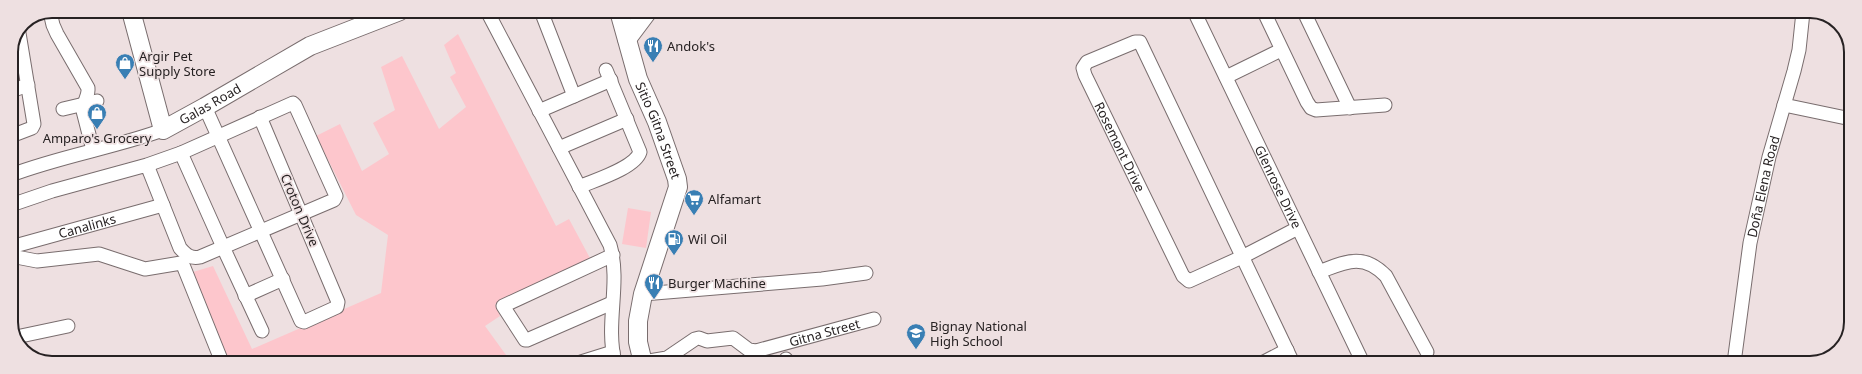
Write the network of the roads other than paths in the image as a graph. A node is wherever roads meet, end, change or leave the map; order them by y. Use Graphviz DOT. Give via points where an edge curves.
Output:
graph roads {
  1 [pos="51,18"];
  2 [pos="133,18"];
  3 [pos="382,18"];
  4 [pos="490,18"];
  5 [pos="544,18"];
  6 [pos="621,18"];
  7 [pos="643,18"];
  8 [pos="1197,18"];
  9 [pos="1267,18"];
  10 [pos="1307,18"];
  11 [pos="1802,18"];
  12 [pos="627,39"];
  13 [pos="19,44"];
  14 [pos="1282,50"];
  15 [pos="1226,77"];
  16 [pos="28,85"];
  17 [pos="18,89"];
  18 [pos="574,96"];
  19 [pos="97,101"];
  20 [pos="83,105"];
  21 [pos="1384,105"];
  22 [pos="1784,105"];
  23 [pos="205,107"];
  24 [pos="1350,108"];
  25 [pos="63,109"];
  26 [pos="539,110"];
  27 [pos="260,117"];
  28 [pos="1844,118"];
  29 [pos="628,119"];
  30 [pos="163,130"];
  31 [pos="18,133"];
  32 [pos="219,136"];
  33 [pos="559,148"];
  34 [pos="93,150"];
  35 [pos="181,153"];
  36 [pos="147,165"];
  37 [pos="18,173"];
  38 [pos="580,186"];
  39 [pos="18,203"];
  40 [pos="163,204"];
  41 [pos="302,214"];
  42 [pos="1298,228"];
  43 [pos="262,231"];
  44 [pos="18,245"];
  45 [pos="223,247"];
  46 [pos="613,255"];
  47 [pos="18,257"];
  48 [pos="1242,257"];
  49 [pos="1319,272"];
  50 [pos="866,273"];
  51 [pos="283,279"];
  52 [pos="643,294"];
  53 [pos="245,296"];
  54 [pos="612,303"];
  55 [pos="874,319"];
  56 [pos="68,326"];
  57 [pos="262,330"];
  58 [pos="21,336"];
  59 [pos="1287,350"];
  60 [pos="1427,352"];
  61 [pos="220,356"];
  62 [pos="614,356"];
  63 [pos="642,356"];
  64 [pos="670,356"];
  65 [pos="1275,356"];
  66 [pos="1290,356"];
  67 [pos="1360,356"];
  68 [pos="1735,356"];
  1 -- 20 [label="street" via="57,34 88,88"];
  2 -- 30 [label="main road"];
  3 -- 23 [label="main road, Galas Road" via="310,46"];
  4 -- 26 [label="street"];
  5 -- 18 [label="street"];
  6 -- 12 [label="main road"];
  7 -- 12 [label="main road"];
  8 -- 15 [label="street, Glenrose Drive"];
  9 -- 14 [label="street"];
  10 -- 24 [label="street"];
  11 -- 22 [label="street, Doña Elena Road" via="1799,50"];
  12 -- 52 [label="main road, Sitio Gitna Street" via="638,79 657,122 678,187"];
  13 -- 16 [label="street"];
  14 -- 15 [label="street"];
  14 -- 24 [label="street" via="1311,108"];
  15 -- 42 [label="street, Glenrose Drive"];
  16 -- 17 [label="street"];
  16 -- 31 [label="street" via="34,127"];
  18 -- 26 [label="street"];
  18 -- 29 [label="street" via="608,75"];
  19 -- 20 [label="street"];
  20 -- 25 [label="street"];
  20 -- 34 [label="street"];
  21 -- 24 [label="street"];
  22 -- 28 [label="street"];
  22 -- 68 [label="street, Doña Elena Road" via="1769,157 1750,243"];
  23 -- 30 [label="main road, Galas Road"];
  23 -- 32 [label="street"];
  26 -- 33 [label="street"];
  27 -- 32 [label="street"];
  27 -- 41 [label="street, Croton Drive"];
  27 -- 41 [label="street" via="290,104 295,105 336,196 334,200"];
  29 -- 33 [label="street"];
  29 -- 38 [label="street" via="639,145 639,157 629,165"];
  30 -- 34 [label="street, Galas Road"];
  32 -- 35 [label="street"];
  32 -- 43 [label="street"];
  33 -- 38 [label="street"];
  34 -- 37 [label="street, Galas Road"];
  35 -- 36 [label="street"];
  35 -- 45 [label="street"];
  36 -- 39 [label="street"];
  36 -- 40 [label="street"];
  38 -- 46 [label="street"];
  40 -- 44 [label="street, Canalinks"];
  40 -- 45 [label="street" via="180,248 185,254 196,258"];
  41 -- 43 [label="street"];
  41 -- 51 [label="street, Croton Drive" via="338,302 337,307 302,323"];
  42 -- 48 [label="street"];
  42 -- 49 [label="street, Glenrose Drive"];
  43 -- 45 [label="street"];
  43 -- 51 [label="street"];
  45 -- 53 [label="street"];
  46 -- 54 [label="street" via="615,266"];
  46 -- 54 [label="street" via="504,304 504,307 527,340"];
  47 -- 61 [label="street" via="38,261 99,254 145,269 181,263"];
  48 -- 48 [label="street, Rosemont Drive" via="1140,42 1087,62 1083,68 1183,276 1189,281"];
  48 -- 59 [label="street"];
  49 -- 60 [label="street" via="1352,260 1366,262 1381,270"];
  49 -- 67 [label="street, Glenrose Drive"];
  50 -- 52 [label="street"];
  51 -- 53 [label="street"];
  52 -- 63 [label="main road, Sitio Gitna Street" via="638,321 638,342"];
  53 -- 57 [label="street"];
  54 -- 62 [label="street" via="611,333"];
  55 -- 64 [label="street, Gitna Street" via="756,350 749,350 733,338 707,341 699,338"];
  56 -- 58 [label="street"];
  59 -- 65 [label="street"];
  59 -- 66 [label="street"];
}
